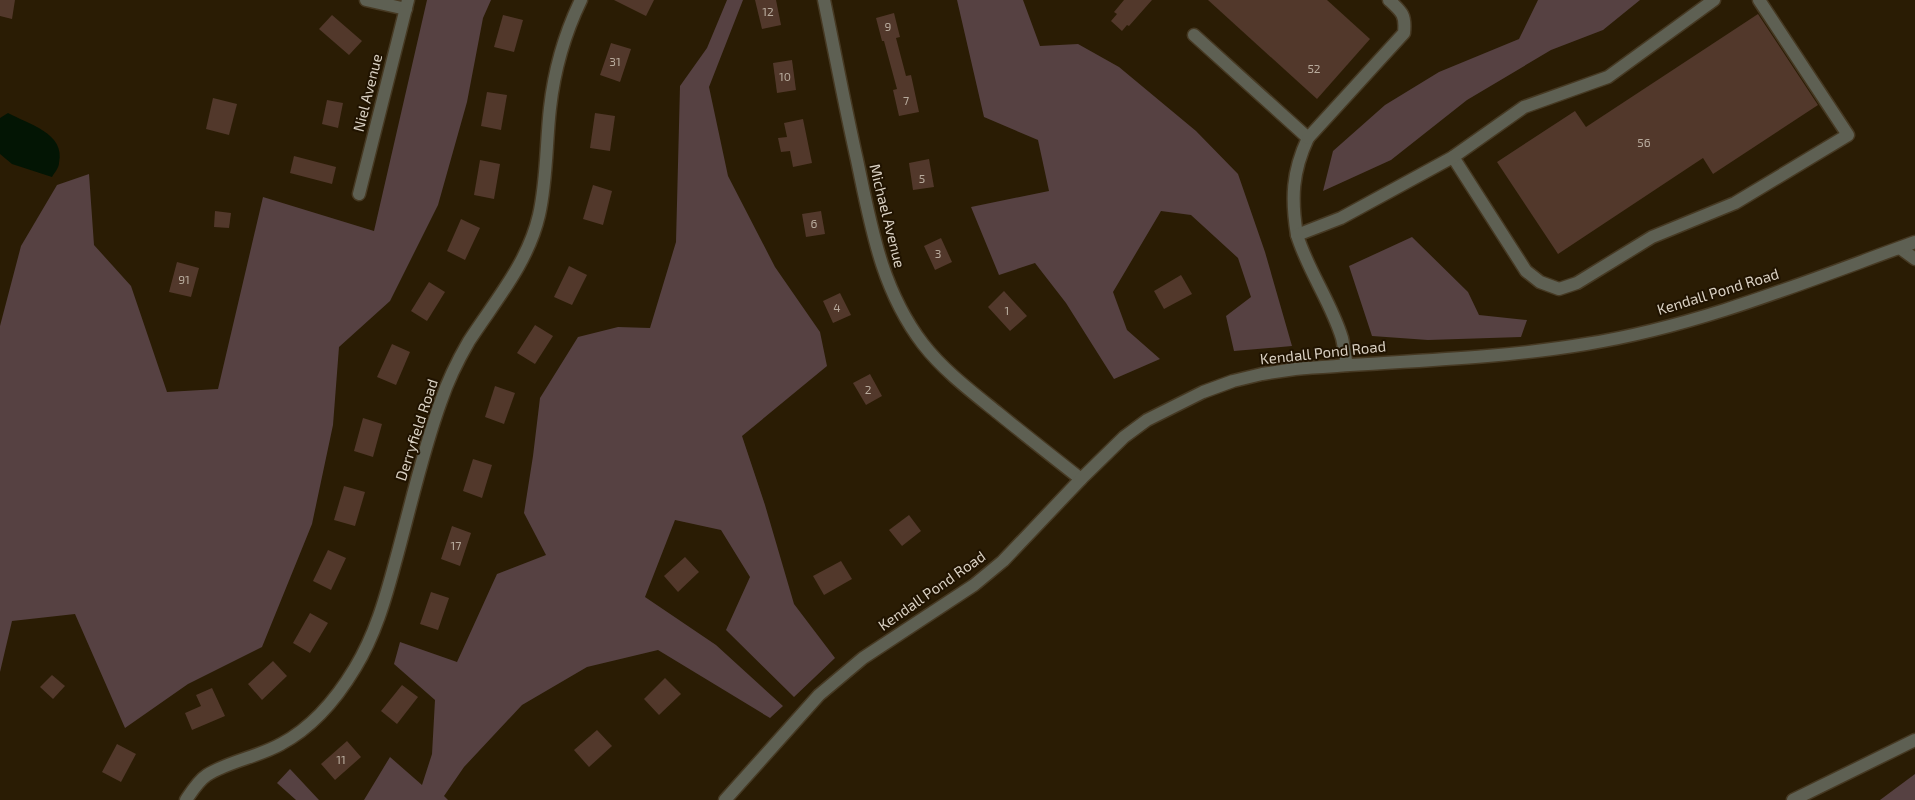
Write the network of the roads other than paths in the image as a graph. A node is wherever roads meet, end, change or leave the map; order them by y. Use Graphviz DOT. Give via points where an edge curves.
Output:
graph roads {
  1 [pos="366,0"];
  2 [pos="581,0"];
  3 [pos="824,0"];
  4 [pos="1389,0"];
  5 [pos="1714,0"];
  6 [pos="1760,0"];
  7 [pos="407,5"];
  8 [pos="1194,35"];
  9 [pos="1308,138"];
  10 [pos="1453,157"];
  11 [pos="359,194"];
  12 [pos="1298,236"];
  13 [pos="1915,242"];
  14 [pos="1900,248"];
  15 [pos="1915,259"];
  16 [pos="1347,365"];
  17 [pos="1081,480"];
  18 [pos="1915,740"];
  19 [pos="186,800"];
  20 [pos="725,800"];
  21 [pos="1793,800"];
  1 -- 7 [label="street"];
  2 -- 19 [label="street, Derryfield Road" via="554,80 540,214 534,233 510,282 468,343 441,401 374,633 340,690 310,724 279,745 207,775"];
  3 -- 17 [label="street, Michael Avenue" via="877,252 903,313 923,344 950,372"];
  4 -- 9 [label="street" via="1406,21 1404,33"];
  5 -- 10 [label="street" via="1608,76 1524,107"];
  6 -- 10 [label="street" via="1848,135 1736,202 1652,237 1577,283 1559,289 1526,272"];
  7 -- 11 [label="street, Niel Avenue"];
  8 -- 9 [label="street"];
  9 -- 12 [label="street" via="1298,164 1293,191"];
  10 -- 12 [label="street" via="1341,218"];
  12 -- 16 [label="street" via="1303,254 1336,323"];
  13 -- 14 [label="street, Kendall Pond Road"];
  14 -- 15 [label="street"];
  14 -- 16 [label="street, Kendall Pond Road" via="1750,300 1644,332 1530,352"];
  16 -- 17 [label="street, Kendall Pond Road" via="1262,374 1202,392 1147,420 1124,437"];
  17 -- 20 [label="street, Kendall Pond Road" via="1003,561 958,596 863,658 819,695"];
  18 -- 21 [label="street"];
}
